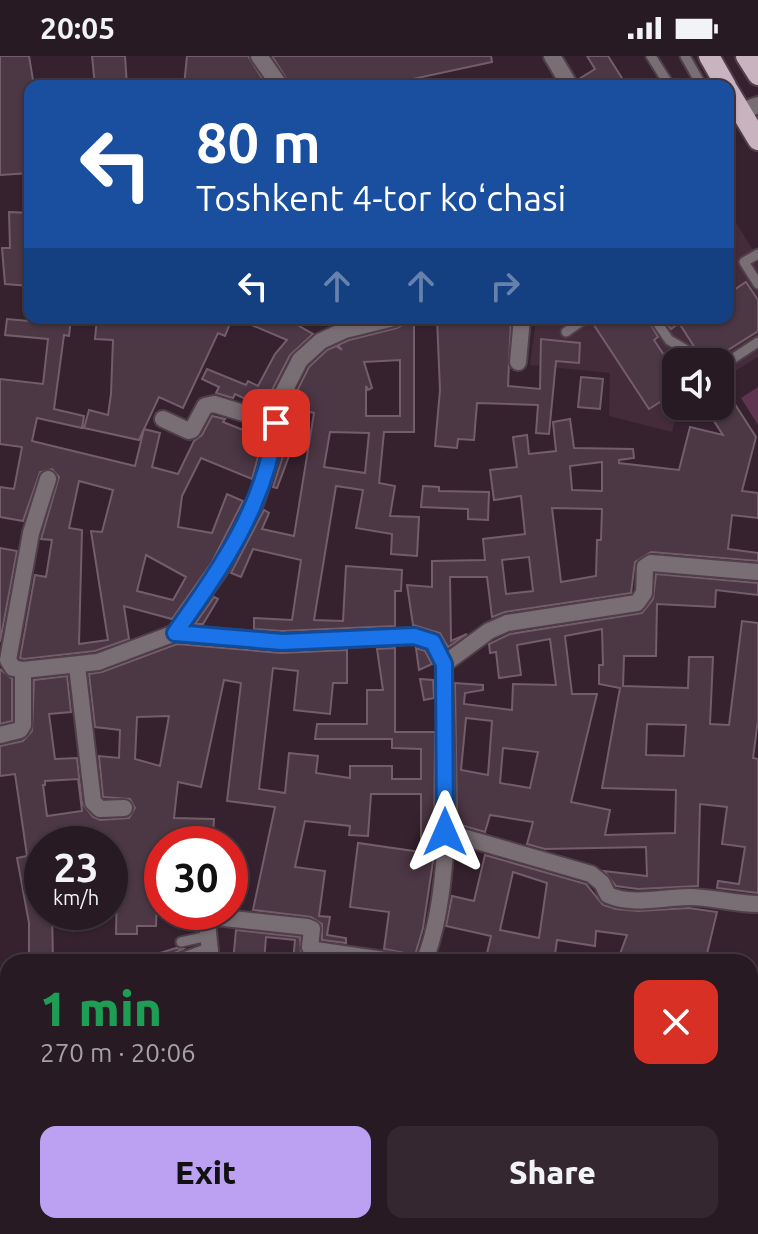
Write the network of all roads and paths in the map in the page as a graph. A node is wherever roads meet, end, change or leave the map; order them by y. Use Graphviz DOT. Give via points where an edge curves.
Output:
graph roads {
  1 [pos="259,56"];
  2 [pos="552,56"];
  3 [pos="651,56"];
  4 [pos="685,56"];
  5 [pos="709,56"];
  6 [pos="276,80"];
  7 [pos="566,80"];
  8 [pos="666,80"];
  9 [pos="699,80"];
  10 [pos="722,80"];
  11 [pos="742,111"];
  12 [pos="758,140"];
  13 [pos="758,254"];
  14 [pos="758,284"];
  15 [pos="363,324"];
  16 [pos="521,324"];
  17 [pos="577,324"];
  18 [pos="658,324"];
  19 [pos="566,332"];
  20 [pos="758,342"];
  21 [pos="683,348"];
  22 [pos="734,358"];
  23 [pos="518,362"];
  24 [pos="163,419"];
  25 [pos="276,423"];
  26 [pos="48,479"];
  27 [pos="758,572"];
  28 [pos="175,633"];
  29 [pos="444,664"];
  30 [pos="77,666"];
  31 [pos="23,670"];
  32 [pos="0,735"];
  33 [pos="124,808"];
  34 [pos="445,832"];
  35 [pos="758,904"];
  36 [pos="248,919"];
  37 [pos="208,930"];
  38 [pos="181,942"];
  39 [pos="210,950"];
  40 [pos="343,954"];
  41 [pos="426,954"];
  1 -- 6 [label="street"];
  2 -- 7 [label="street"];
  3 -- 8 [label="lane"];
  4 -- 9 [label="lane"];
  5 -- 10 [label="main road"];
  11 -- 12 [label="main road"];
  13 -- 14 [label="lane" via="744,262"];
  15 -- 25 [label="street" via="321,341 300,360 282,395"];
  16 -- 23 [label="street"];
  17 -- 19 [label="lane"];
  18 -- 21 [label="lane"];
  20 -- 22 [label="lane"];
  24 -- 25 [label="street" via="189,431 205,406 214,404"];
  25 -- 28 [label="street" via="256,501 221,568"];
  26 -- 31 [label="street" via="31,533 8,660"];
  27 -- 29 [label="street" via="651,563 645,567 644,593 637,603 507,623"];
  28 -- 29 [label="street" via="282,642 414,636 433,642"];
  28 -- 30 [label="street"];
  29 -- 34 [label="street"];
  30 -- 31 [label="street"];
  30 -- 33 [label="street" via="93,802 104,809"];
  31 -- 32 [label="street" via="23,725"];
  34 -- 35 [label="street" via="591,874 608,895 621,901 692,897"];
  34 -- 41 [label="street" via="439,906"];
  36 -- 40 [label="street" via="307,927 312,929 310,947"];
  37 -- 39 [label="street"];
  38 -- 39 [label="lane"];
}
